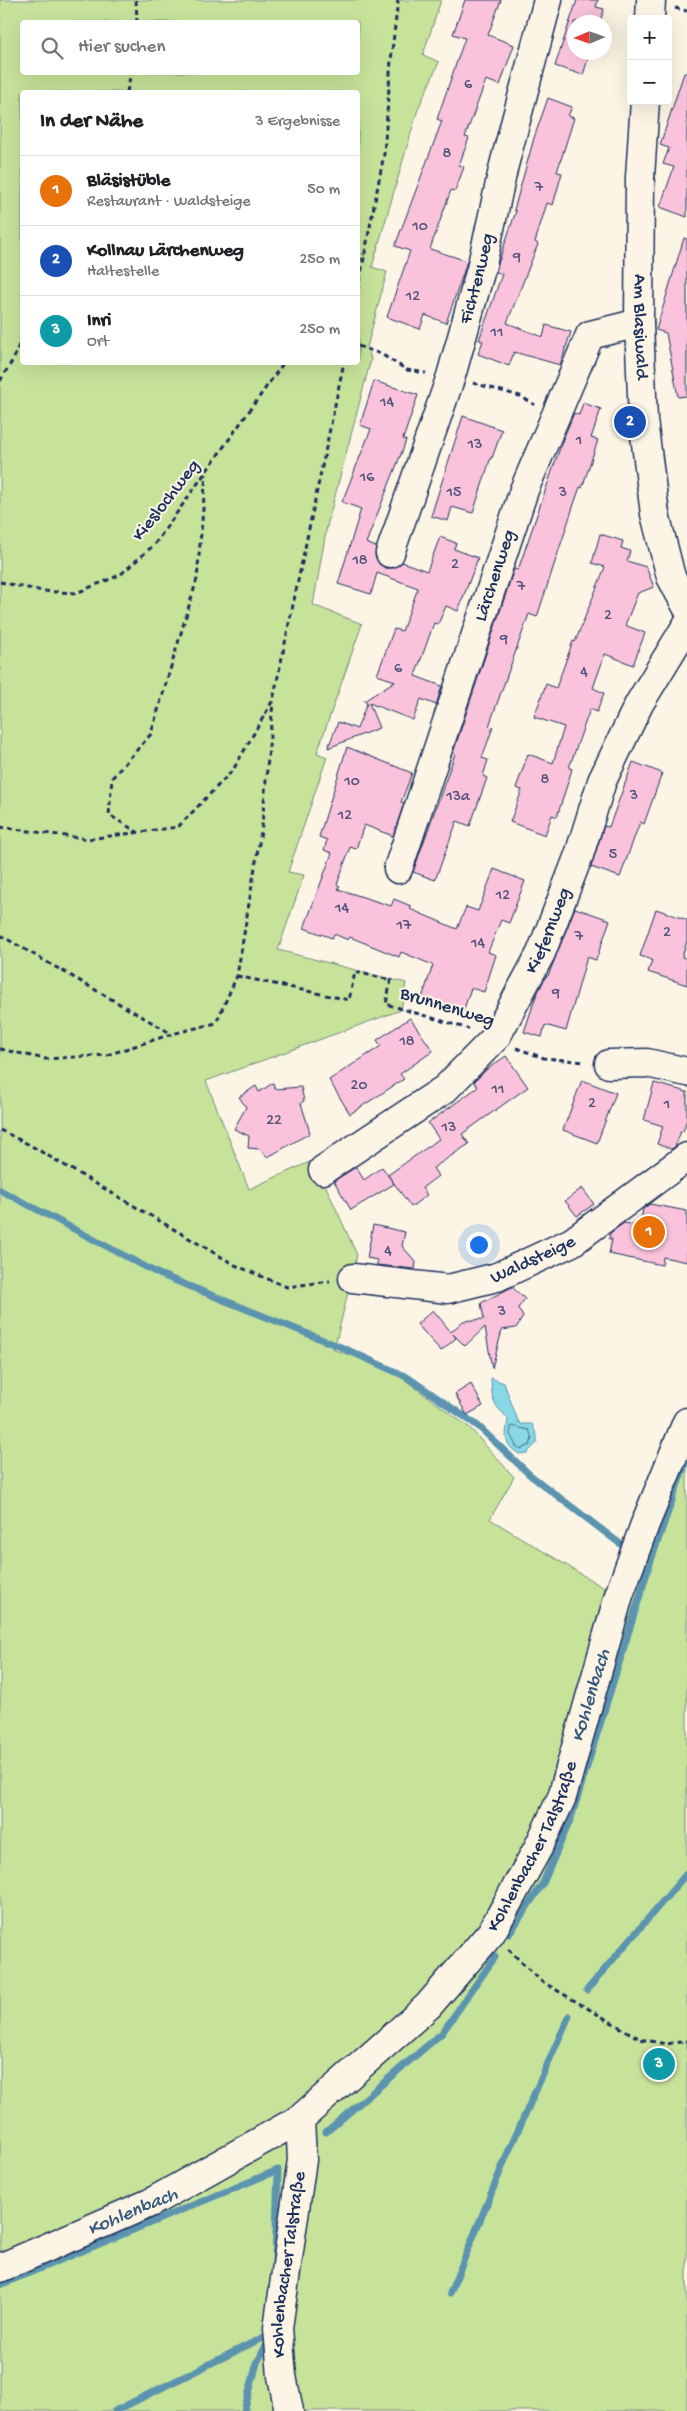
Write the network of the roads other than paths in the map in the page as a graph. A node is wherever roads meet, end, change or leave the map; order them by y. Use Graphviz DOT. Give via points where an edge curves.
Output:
graph roads {
  1 [pos="548,0"];
  2 [pos="651,0"];
  3 [pos="650,15"];
  4 [pos="645,105"];
  5 [pos="639,323"];
  6 [pos="390,553"];
  7 [pos="687,607"];
  8 [pos="687,625"];
  9 [pos="398,869"];
  10 [pos="609,1064"];
  11 [pos="687,1072"];
  12 [pos="687,1157"];
  13 [pos="324,1170"];
  14 [pos="353,1278"];
  15 [pos="687,1422"];
  16 [pos="680,1464"];
  17 [pos="300,2119"];
  18 [pos="0,2268"];
  19 [pos="289,2411"];
  1 -- 6 [label="street, Fichtenweg" via="451,376"];
  2 -- 3 [label="street"];
  4 -- 5 [label="street, Am Blasiwald" via="640,177"];
  5 -- 7 [label="street, Am Blasiwald" via="643,420 656,514 671,577"];
  5 -- 9 [label="street, Lärchenweg" via="590,335 524,490"];
  8 -- 13 [label="street, Kiefernweg" via="639,704 602,781 579,855 540,954 496,1037 445,1089"];
  10 -- 11 [label="street" via="647,1063"];
  12 -- 14 [label="street, Waldsteige" via="572,1242 497,1277 448,1288"];
  15 -- 16 [label="street, Kohlenbacher Talstraße"];
  16 -- 17 [label="street, Kohlenbacher Talstraße" via="644,1524 620,1595 562,1797 491,1933 428,2006"];
  17 -- 18 [label="street, Kohlenbacher Talstraße" via="150,2203"];
  17 -- 19 [label="street, Kohlenbacher Talstraße" via="302,2160 278,2328"];
}
